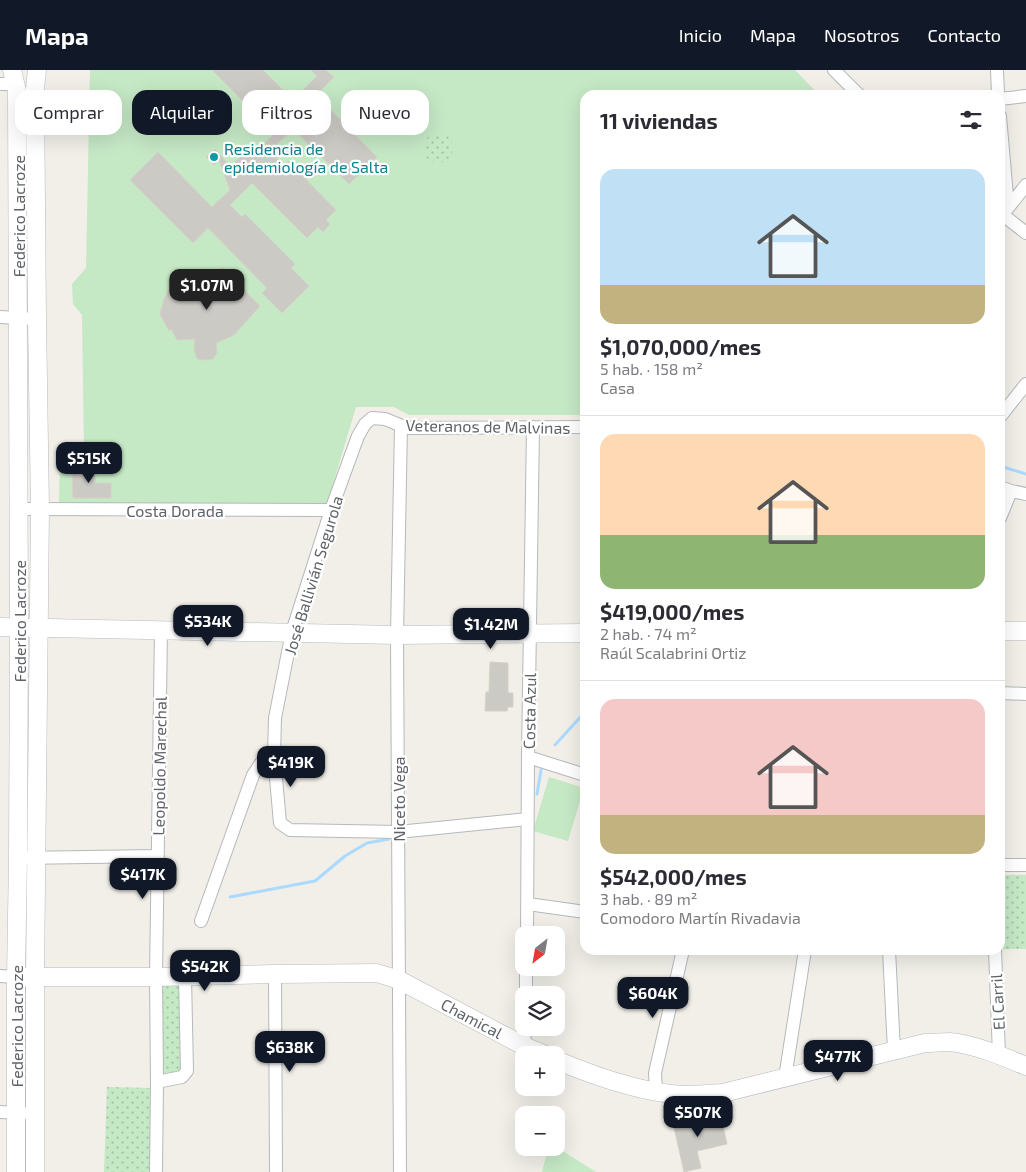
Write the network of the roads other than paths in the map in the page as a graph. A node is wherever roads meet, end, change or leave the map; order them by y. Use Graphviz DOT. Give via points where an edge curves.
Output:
graph roads {
  1 [pos="37,70"];
  2 [pos="834,70"];
  3 [pos="997,70"];
  4 [pos="9,79"];
  5 [pos="854,90"];
  6 [pos="998,90"];
  7 [pos="1026,96"];
  8 [pos="1005,98"];
  9 [pos="1026,185"];
  10 [pos="1005,211"];
  11 [pos="1005,216"];
  12 [pos="1026,233"];
  13 [pos="9,317"];
  14 [pos="37,318"];
  15 [pos="1026,384"];
  16 [pos="1005,411"];
  17 [pos="365,424"];
  18 [pos="401,426"];
  19 [pos="533,427"];
  20 [pos="580,427"];
  21 [pos="1006,489"];
  22 [pos="1026,494"];
  23 [pos="19,509"];
  24 [pos="40,509"];
  25 [pos="331,510"];
  26 [pos="0,627"];
  27 [pos="20,627"];
  28 [pos="38,628"];
  29 [pos="160,629"];
  30 [pos="1005,631"];
  31 [pos="1026,631"];
  32 [pos="292,632"];
  33 [pos="530,633"];
  34 [pos="580,633"];
  35 [pos="397,635"];
  36 [pos="1005,693"];
  37 [pos="1026,694"];
  38 [pos="274,756"];
  39 [pos="528,757"];
  40 [pos="580,773"];
  41 [pos="527,819"];
  42 [pos="398,832"];
  43 [pos="157,856"];
  44 [pos="36,857"];
  45 [pos="18,858"];
  46 [pos="1005,865"];
  47 [pos="1026,865"];
  48 [pos="528,904"];
  49 [pos="580,911"];
  50 [pos="201,921"];
  51 [pos="527,926"];
  52 [pos="682,955"];
  53 [pos="804,955"];
  54 [pos="889,955"];
  55 [pos="995,955"];
  56 [pos="275,974"];
  57 [pos="8,976"];
  58 [pos="185,976"];
  59 [pos="35,977"];
  60 [pos="156,977"];
  61 [pos="399,980"];
  62 [pos="525,1036"];
  63 [pos="524,1046"];
  64 [pos="894,1051"];
  65 [pos="999,1055"];
  66 [pos="565,1063"];
  67 [pos="1026,1066"];
  68 [pos="785,1078"];
  69 [pos="157,1082"];
  70 [pos="656,1091"];
  71 [pos="8,1112"];
  72 [pos="34,1113"];
  73 [pos="16,1172"];
  74 [pos="35,1172"];
  75 [pos="156,1172"];
  76 [pos="276,1172"];
  77 [pos="400,1172"];
  1 -- 14 [label="main road, Federico Lacroze"];
  2 -- 5 [label="street"];
  3 -- 6 [label="street"];
  4 -- 13 [label="main road, Federico Lacroze" via="18,91"];
  7 -- 8 [label="street"];
  9 -- 10 [label="street"];
  11 -- 12 [label="street"];
  13 -- 14 [label="street"];
  13 -- 23 [label="main road, Federico Lacroze"];
  14 -- 24 [label="main road, Federico Lacroze"];
  15 -- 16 [label="street"];
  17 -- 18 [label="street, Veteranos de Malvinas" via="372,418"];
  17 -- 25 [label="street, José Ballivián Segurola"];
  18 -- 19 [label="street, Veteranos de Malvinas"];
  18 -- 35 [label="street, Niceto Vega"];
  19 -- 20 [label="street, Veteranos de Malvinas"];
  19 -- 33 [label="street, Costa Azul"];
  21 -- 22 [label="street"];
  23 -- 24 [label="street, Costa Dorada"];
  23 -- 27 [label="main road, Federico Lacroze"];
  24 -- 25 [label="street, Costa Dorada"];
  24 -- 28 [label="main road, Federico Lacroze"];
  25 -- 32 [label="street, José Ballivián Segurola"];
  26 -- 27 [label="main road"];
  27 -- 28 [label="main road"];
  27 -- 45 [label="main road, Federico Lacroze"];
  28 -- 29 [label="main road"];
  28 -- 44 [label="main road, Federico Lacroze"];
  29 -- 32 [label="main road"];
  29 -- 43 [label="street, Leopoldo Marechal"];
  30 -- 31 [label="main road"];
  32 -- 35 [label="main road"];
  32 -- 38 [label="street, José Ballivián Segurola" via="275,718"];
  33 -- 34 [label="main road"];
  33 -- 35 [label="main road"];
  33 -- 39 [label="street, Costa Azul"];
  35 -- 42 [label="street, Niceto Vega"];
  36 -- 37 [label="street"];
  38 -- 42 [label="street, José Ballivián Segurola" via="280,823 290,830"];
  38 -- 50 [label="street" via="261,764 253,775"];
  39 -- 40 [label="street"];
  39 -- 41 [label="street, Costa Azul"];
  41 -- 42 [label="street"];
  41 -- 48 [label="street, Costa Azul"];
  42 -- 61 [label="street, Niceto Vega"];
  43 -- 44 [label="street"];
  43 -- 60 [label="street, Leopoldo Marechal"];
  44 -- 45 [label="street"];
  44 -- 59 [label="main road, Federico Lacroze"];
  45 -- 57 [label="main road, Federico Lacroze"];
  46 -- 47 [label="street"];
  48 -- 49 [label="street"];
  48 -- 51 [label="street, Costa Azul"];
  52 -- 70 [label="street" via="656,1073"];
  53 -- 68 [label="street"];
  54 -- 64 [label="street"];
  55 -- 65 [label="street, El Carril"];
  56 -- 58 [label="main road, Chamical"];
  56 -- 61 [label="main road, Chamical" via="377,973"];
  56 -- 76 [label="street"];
  57 -- 59 [label="main road, Chamical"];
  57 -- 71 [label="main road, Federico Lacroze"];
  58 -- 60 [label="main road, Chamical"];
  58 -- 69 [label="street" via="187,1071 182,1077"];
  59 -- 60 [label="main road, Chamical"];
  59 -- 72 [label="main road, Federico Lacroze"];
  60 -- 69 [label="street, Leopoldo Marechal"];
  61 -- 63 [label="main road, Chamical"];
  61 -- 77 [label="street, Niceto Vega"];
  62 -- 63 [label="street"];
  64 -- 65 [label="main road" via="926,1043 947,1042"];
  64 -- 68 [label="main road"];
  65 -- 67 [label="main road"];
  66 -- 70 [label="main road" via="625,1085"];
  68 -- 70 [label="main road" via="716,1093 683,1095"];
  69 -- 75 [label="street, Leopoldo Marechal"];
  71 -- 72 [label="street"];
  71 -- 73 [label="main road, Federico Lacroze"];
  72 -- 74 [label="main road, Federico Lacroze"];
}
